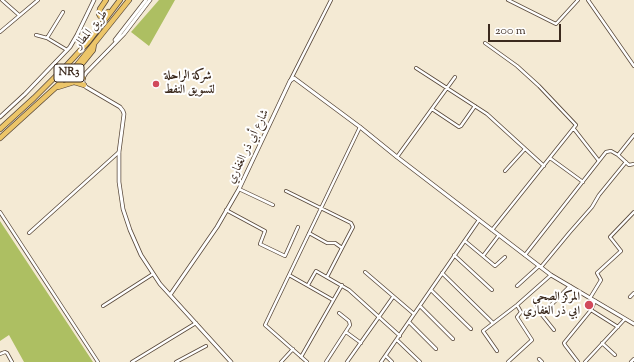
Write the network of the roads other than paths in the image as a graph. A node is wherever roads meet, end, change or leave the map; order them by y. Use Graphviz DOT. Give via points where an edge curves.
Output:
graph roads {
  1 [pos="2,0"];
  2 [pos="38,0"];
  3 [pos="94,0"];
  4 [pos="106,0"];
  5 [pos="119,0"];
  6 [pos="129,0"];
  7 [pos="146,0"];
  8 [pos="150,0"];
  9 [pos="331,0"];
  10 [pos="508,0"];
  11 [pos="578,0"];
  12 [pos="588,0"];
  13 [pos="63,12"];
  14 [pos="19,15"];
  15 [pos="0,32"];
  16 [pos="36,35"];
  17 [pos="47,38"];
  18 [pos="485,43"];
  19 [pos="94,44"];
  20 [pos="67,50"];
  21 [pos="104,54"];
  22 [pos="634,66"];
  23 [pos="416,68"];
  24 [pos="455,77"];
  25 [pos="83,78"];
  26 [pos="290,81"];
  27 [pos="84,85"];
  28 [pos="56,87"];
  29 [pos="448,88"];
  30 [pos="475,106"];
  31 [pos="432,109"];
  32 [pos="0,117"];
  33 [pos="360,127"];
  34 [pos="0,129"];
  35 [pos="574,129"];
  36 [pos="634,135"];
  37 [pos="0,138"];
  38 [pos="525,149"];
  39 [pos="119,152"];
  40 [pos="618,155"];
  41 [pos="397,157"];
  42 [pos="550,158"];
  43 [pos="599,161"];
  44 [pos="626,162"];
  45 [pos="634,164"];
  46 [pos="544,166"];
  47 [pos="505,171"];
  48 [pos="583,182"];
  49 [pos="239,189"];
  50 [pos="286,191"];
  51 [pos="274,206"];
  52 [pos="321,207"];
  53 [pos="226,210"];
  54 [pos="0,212"];
  55 [pos="634,212"];
  56 [pos="479,220"];
  57 [pos="298,227"];
  58 [pos="492,230"];
  59 [pos="29,233"];
  60 [pos="309,233"];
  61 [pos="499,235"];
  62 [pos="465,241"];
  63 [pos="342,248"];
  64 [pos="525,255"];
  65 [pos="454,256"];
  66 [pos="483,256"];
  67 [pos="505,257"];
  68 [pos="540,267"];
  69 [pos="365,272"];
  70 [pos="442,273"];
  71 [pos="152,274"];
  72 [pos="290,275"];
  73 [pos="551,275"];
  74 [pos="327,277"];
  75 [pos="308,285"];
  76 [pos="342,285"];
  77 [pos="517,286"];
  78 [pos="570,286"];
  79 [pos="431,290"];
  80 [pos="492,290"];
  81 [pos="634,293"];
  82 [pos="170,295"];
  83 [pos="393,297"];
  84 [pos="630,297"];
  85 [pos="590,298"];
  86 [pos="333,300"];
  87 [pos="595,301"];
  88 [pos="517,305"];
  89 [pos="103,306"];
  90 [pos="420,306"];
  91 [pos="590,310"];
  92 [pos="338,313"];
  93 [pos="414,314"];
  94 [pos="379,316"];
  95 [pos="625,319"];
  96 [pos="409,322"];
  97 [pos="493,323"];
  98 [pos="196,324"];
  99 [pos="634,324"];
  100 [pos="618,327"];
  101 [pos="472,329"];
  102 [pos="554,330"];
  103 [pos="346,332"];
  104 [pos="400,336"];
  105 [pos="453,339"];
  106 [pos="397,340"];
  107 [pos="361,343"];
  108 [pos="602,343"];
  109 [pos="206,346"];
  110 [pos="293,349"];
  111 [pos="436,349"];
  112 [pos="497,351"];
  113 [pos="0,354"];
  114 [pos="615,355"];
  115 [pos="386,356"];
  116 [pos="301,357"];
  117 [pos="539,359"];
  118 [pos="634,359"];
  119 [pos="12,362"];
  120 [pos="98,362"];
  121 [pos="132,362"];
  122 [pos="176,362"];
  123 [pos="231,362"];
  124 [pos="281,362"];
  125 [pos="308,362"];
  126 [pos="326,362"];
  127 [pos="347,362"];
  128 [pos="381,362"];
  129 [pos="392,362"];
  130 [pos="420,362"];
  131 [pos="508,362"];
  132 [pos="542,362"];
  133 [pos="578,362"];
  134 [pos="585,362"];
  135 [pos="632,362"];
  1 -- 14 [label="street"];
  2 -- 14 [label="street"];
  3 -- 20 [label="street"];
  4 -- 5 [label="highway" via="99,11 100,16 105,16"];
  5 -- 34 [label="highway, طريق المطار / NR3" via="89,41 66,66"];
  6 -- 19 [label="highway, طريق المطار / NR3"];
  7 -- 21 [label="street"];
  8 -- 21 [label="street" via="124,34"];
  9 -- 26 [label="street, شارع أبي ذر الغفاري"];
  10 -- 11 [label="street" via="556,24"];
  12 -- 22 [label="street"];
  13 -- 17 [label="street"];
  14 -- 15 [label="street"];
  16 -- 17 [label="street"];
  17 -- 20 [label="street"];
  18 -- 35 [label="street" via="539,86 575,123"];
  19 -- 25 [label="highway" via="93,50 76,72 77,76"];
  19 -- 28 [label="highway, طريق المطار / NR3"];
  20 -- 32 [label="street"];
  21 -- 25 [label="street"];
  23 -- 29 [label="street"];
  24 -- 29 [label="street"];
  25 -- 27 [label="street"];
  26 -- 33 [label="street" via="296,79"];
  26 -- 49 [label="street, شارع أبي ذر الغفاري"];
  27 -- 28 [label="highway" via="74,82"];
  27 -- 39 [label="street" via="123,111"];
  28 -- 37 [label="highway, طريق المطار / NR3"];
  29 -- 30 [label="street"];
  29 -- 31 [label="street"];
  30 -- 31 [label="street" via="459,127"];
  30 -- 38 [label="street"];
  31 -- 41 [label="street"];
  33 -- 41 [label="street"];
  33 -- 52 [label="street"];
  35 -- 42 [label="street"];
  35 -- 43 [label="street"];
  36 -- 40 [label="street"];
  38 -- 46 [label="street"];
  38 -- 47 [label="street"];
  39 -- 59 [label="street"];
  39 -- 71 [label="street" via="119,182 123,209 141,255"];
  40 -- 43 [label="street" via="609,151"];
  40 -- 44 [label="street"];
  41 -- 56 [label="street"];
  42 -- 46 [label="street"];
  42 -- 48 [label="street"];
  43 -- 48 [label="street"];
  44 -- 45 [label="street" via="629,165"];
  44 -- 68 [label="street" via="592,207"];
  46 -- 58 [label="street"];
  48 -- 64 [label="street"];
  49 -- 51 [label="street"];
  49 -- 53 [label="street, شارع أبي ذر الغفاري"];
  50 -- 52 [label="street"];
  52 -- 60 [label="street"];
  52 -- 63 [label="street" via="352,224 353,227"];
  53 -- 57 [label="street" via="265,231 260,244 285,256"];
  53 -- 82 [label="street, شارع أبي ذر الغفاري"];
  54 -- 120 [label="street"];
  55 -- 85 [label="street" via="610,237 621,251 597,273 601,280"];
  56 -- 58 [label="street"];
  56 -- 62 [label="street"];
  58 -- 61 [label="street"];
  60 -- 63 [label="street"];
  60 -- 72 [label="street"];
  61 -- 64 [label="street"];
  61 -- 66 [label="street"];
  62 -- 65 [label="street"];
  62 -- 66 [label="street"];
  63 -- 74 [label="street"];
  64 -- 68 [label="street"];
  65 -- 70 [label="street"];
  65 -- 80 [label="street"];
  66 -- 67 [label="street" via="495,266"];
  68 -- 73 [label="street"];
  68 -- 77 [label="street"];
  69 -- 83 [label="street"];
  70 -- 79 [label="street"];
  70 -- 97 [label="street"];
  71 -- 82 [label="street"];
  71 -- 89 [label="street"];
  72 -- 75 [label="street"];
  72 -- 110 [label="street" via="265,325"];
  73 -- 78 [label="street"];
  73 -- 88 [label="street"];
  74 -- 75 [label="street" via="315,271"];
  74 -- 76 [label="street"];
  75 -- 86 [label="street"];
  76 -- 86 [label="street"];
  76 -- 94 [label="street"];
  78 -- 85 [label="street"];
  78 -- 102 [label="street" via="542,315"];
  79 -- 90 [label="street"];
  79 -- 101 [label="street"];
  81 -- 84 [label="street"];
  82 -- 98 [label="street"];
  83 -- 93 [label="street"];
  83 -- 94 [label="street"];
  85 -- 87 [label="street"];
  86 -- 116 [label="street"];
  87 -- 91 [label="street"];
  87 -- 95 [label="street"];
  88 -- 97 [label="street"];
  88 -- 131 [label="street" via="521,312 517,317 532,340"];
  90 -- 93 [label="street"];
  90 -- 105 [label="street"];
  91 -- 100 [label="street"];
  91 -- 133 [label="street" via="564,342"];
  92 -- 103 [label="street" via="350,323"];
  93 -- 96 [label="street"];
  94 -- 104 [label="street"];
  94 -- 107 [label="street"];
  95 -- 99 [label="street"];
  95 -- 100 [label="street"];
  96 -- 104 [label="street"];
  96 -- 111 [label="street"];
  97 -- 112 [label="street" via="482,332"];
  98 -- 121 [label="street"];
  98 -- 123 [label="street"];
  100 -- 108 [label="street"];
  103 -- 107 [label="street"];
  103 -- 126 [label="street"];
  104 -- 106 [label="street"];
  106 -- 115 [label="street"];
  106 -- 130 [label="street"];
  107 -- 127 [label="street"];
  108 -- 114 [label="street"];
  108 -- 134 [label="street"];
  109 -- 122 [label="street"];
  110 -- 116 [label="street"];
  110 -- 124 [label="street"];
  113 -- 119 [label="street" via="7,353"];
  115 -- 128 [label="street"];
  115 -- 129 [label="street"];
  116 -- 125 [label="street"];
  117 -- 132 [label="street"];
  118 -- 135 [label="street"];
}
